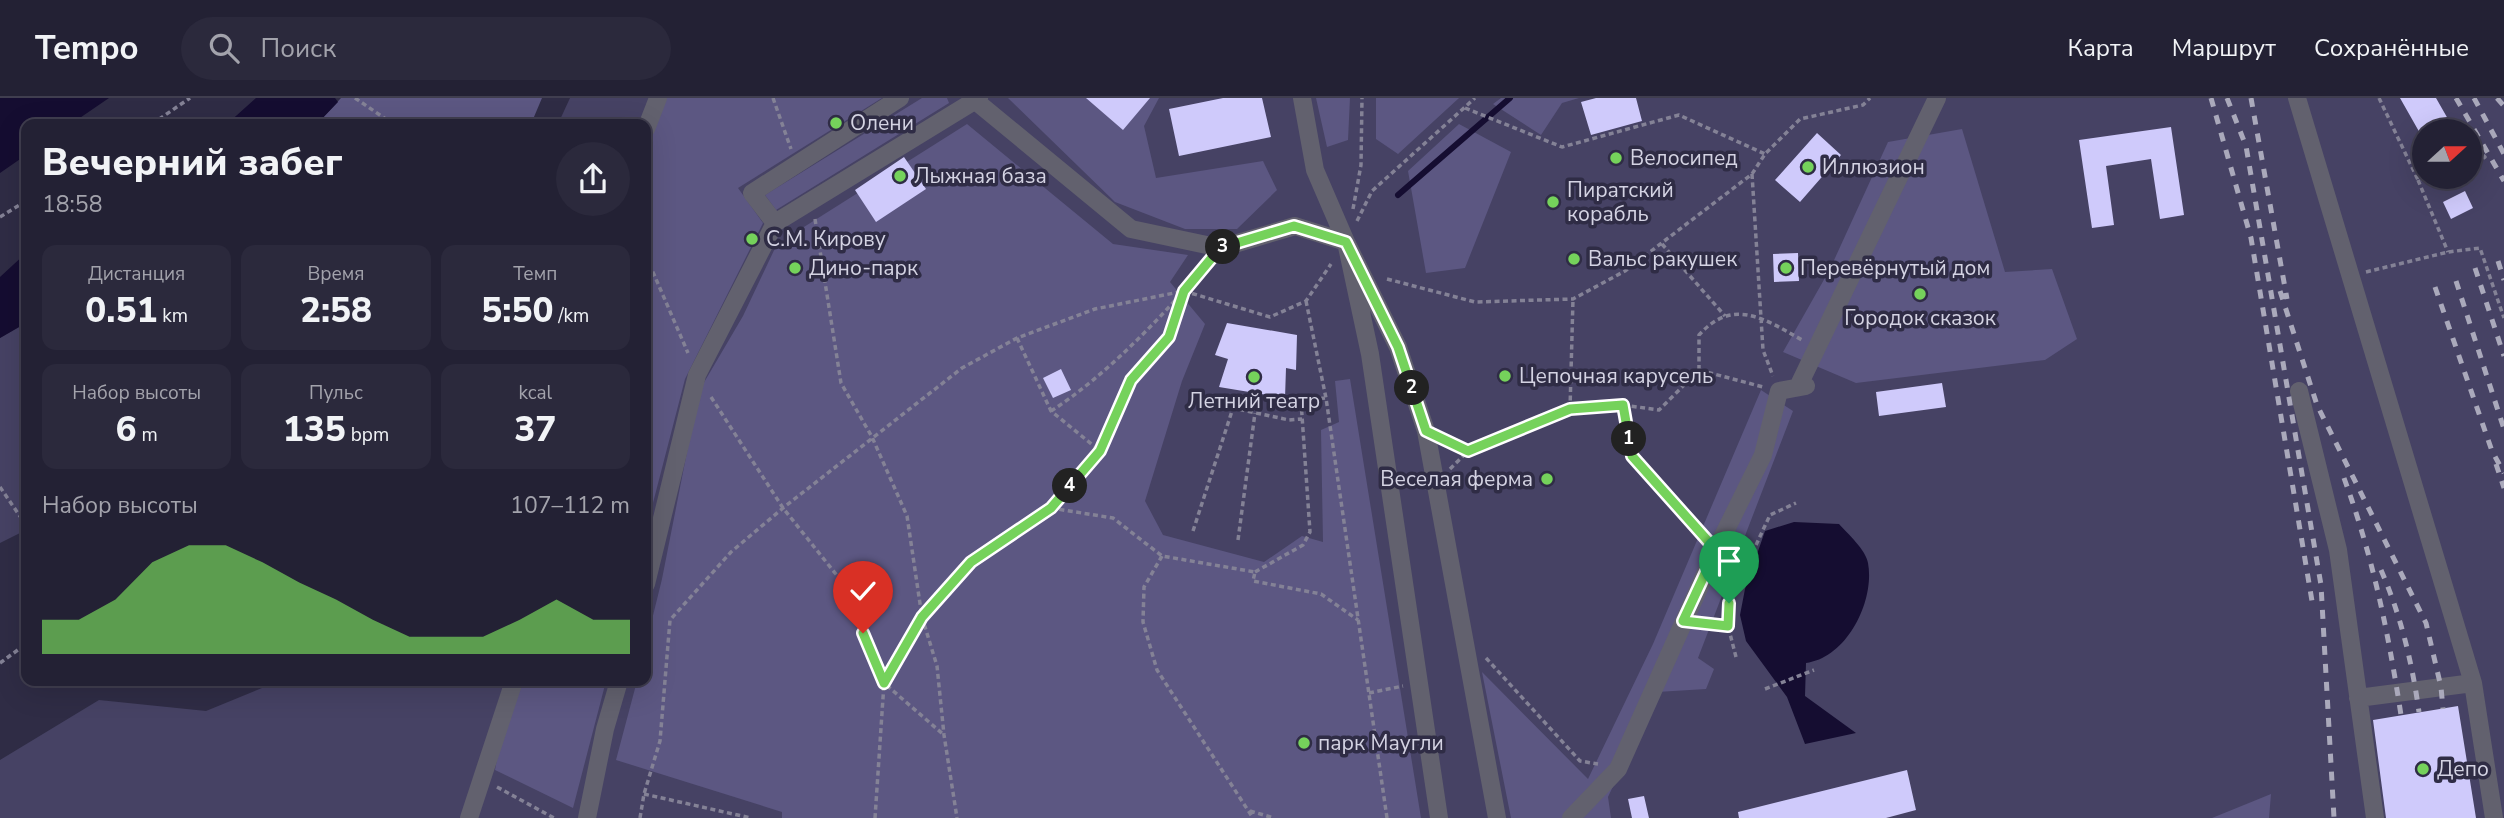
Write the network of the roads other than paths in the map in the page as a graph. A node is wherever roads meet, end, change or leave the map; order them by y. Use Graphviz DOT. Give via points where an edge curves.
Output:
graph roads {
  1 [pos="658,98"];
  2 [pos="901,98"];
  3 [pos="1302,98"];
  4 [pos="1937,98"];
  5 [pos="2297,98"];
  6 [pos="975,99"];
  7 [pos="650,119"];
  8 [pos="775,223"];
  9 [pos="1346,242"];
  10 [pos="2299,391"];
  11 [pos="651,564"];
  12 [pos="2473,683"];
  13 [pos="512,686"];
  14 [pos="617,686"];
  15 [pos="2358,698"];
  16 [pos="2497,787"];
  17 [pos="468,818"];
  18 [pos="587,818"];
  19 [pos="1439,818"];
  20 [pos="1497,818"];
  21 [pos="1571,818"];
  22 [pos="2375,818"];
  23 [pos="2494,818"];
  1 -- 7 [label="street"];
  2 -- 8 [label="street" via="752,193"];
  3 -- 9 [label="street" via="1315,170"];
  4 -- 21 [label="street" via="1802,387 1779,391 1763,455 1618,769"];
  5 -- 12 [label="street"];
  6 -- 8 [label="street"];
  6 -- 9 [label="street" via="1131,229 1220,248 1294,226"];
  8 -- 11 [label="street" via="698,375"];
  9 -- 19 [label="street" via="1370,354"];
  9 -- 20 [label="street" via="1398,347 1426,431"];
  10 -- 15 [label="street" via="2338,550"];
  12 -- 15 [label="street"];
  12 -- 16 [label="street"];
  13 -- 17 [label="street"];
  14 -- 18 [label="street"];
  15 -- 22 [label="street"];
  16 -- 23 [label="street"];
}
